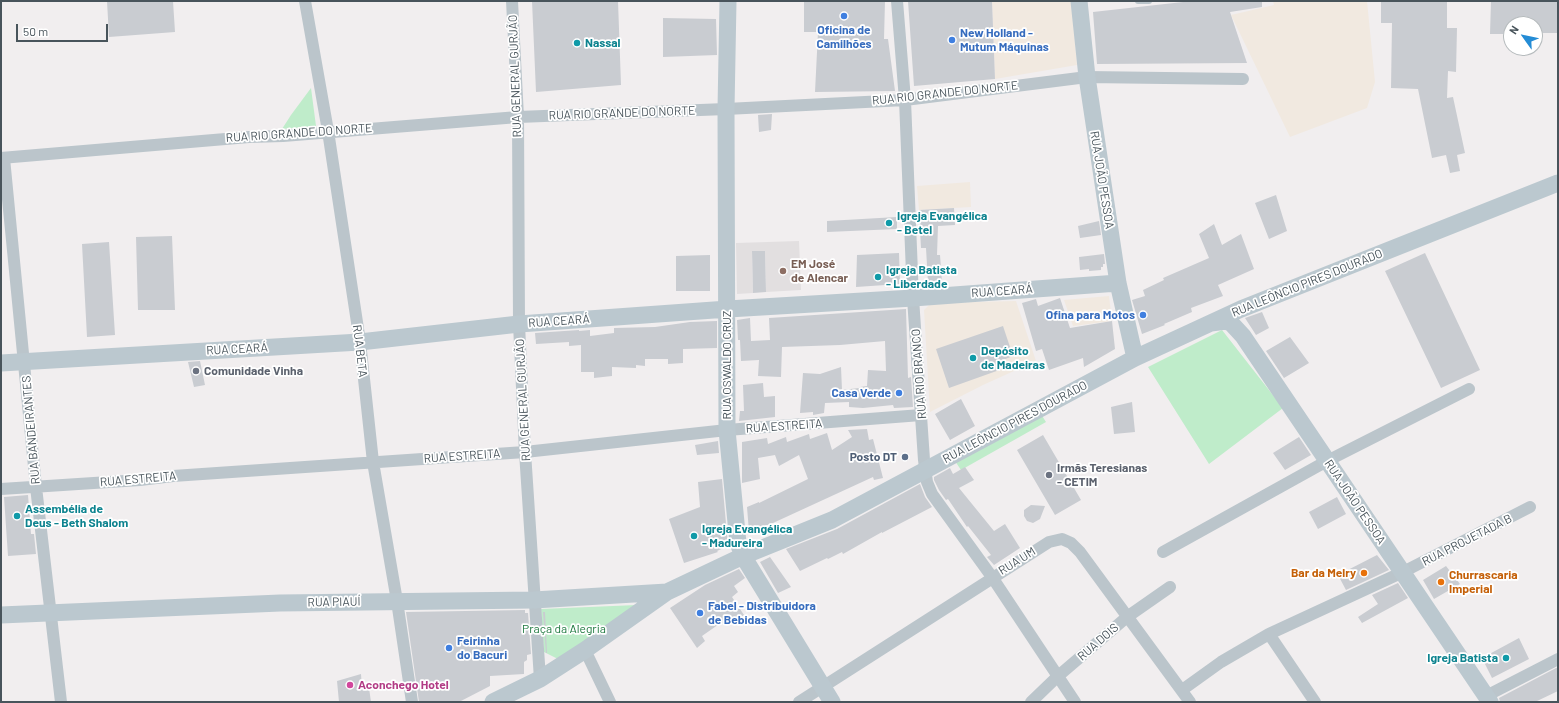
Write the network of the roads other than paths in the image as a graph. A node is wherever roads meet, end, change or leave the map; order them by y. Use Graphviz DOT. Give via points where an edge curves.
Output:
graph roads {
  1 [pos="306,1"];
  2 [pos="512,1"];
  3 [pos="728,1"];
  4 [pos="897,1"];
  5 [pos="1079,1"];
  6 [pos="1138,1"];
  7 [pos="1149,1"];
  8 [pos="1087,77"];
  9 [pos="1243,79"];
  10 [pos="904,100"];
  11 [pos="726,109"];
  12 [pos="518,117"];
  13 [pos="328,132"];
  14 [pos="3,158"];
  15 [pos="1558,183"];
  16 [pos="1118,283"];
  17 [pos="913,298"];
  18 [pos="728,309"];
  19 [pos="519,324"];
  20 [pos="1207,324"];
  21 [pos="360,342"];
  22 [pos="1135,358"];
  23 [pos="24,361"];
  24 [pos="1,363"];
  25 [pos="1470,389"];
  26 [pos="922,415"];
  27 [pos="727,430"];
  28 [pos="525,452"];
  29 [pos="1327,461"];
  30 [pos="373,462"];
  31 [pos="925,470"];
  32 [pos="36,487"];
  33 [pos="1,489"];
  34 [pos="1530,507"];
  35 [pos="1163,552"];
  36 [pos="743,556"];
  37 [pos="1403,572"];
  38 [pos="992,577"];
  39 [pos="1170,587"];
  40 [pos="667,592"];
  41 [pos="534,600"];
  42 [pos="396,601"];
  43 [pos="52,613"];
  44 [pos="1,615"];
  45 [pos="1127,617"];
  46 [pos="1269,634"];
  47 [pos="585,650"];
  48 [pos="1558,659"];
  49 [pos="1057,677"];
  50 [pos="540,679"];
  51 [pos="822,688"];
  52 [pos="1182,690"];
  53 [pos="1488,699"];
  54 [pos="61,702"];
  55 [pos="412,702"];
  56 [pos="493,702"];
  57 [pos="610,702"];
  58 [pos="799,702"];
  59 [pos="832,702"];
  60 [pos="1031,702"];
  61 [pos="1075,702"];
  62 [pos="1190,702"];
  63 [pos="1315,702"];
  1 -- 13 [label="street, RUA BETA"];
  2 -- 12 [label="street, RUA GENERAL GURJÃO"];
  3 -- 11 [label="street, RUA OSWALDO CRUZ"];
  4 -- 10 [label="street, RUA RIO BRANCO"];
  5 -- 8 [label="street, RUA JOÃO PESSOA"];
  6 -- 7 [label="lane"];
  8 -- 9 [label="street, RUA RIO GRANDE DO NORTE"];
  8 -- 10 [label="street, RUA RIO GRANDE DO NORTE"];
  8 -- 16 [label="street, RUA JOÃO PESSOA"];
  10 -- 11 [label="street, RUA RIO GRANDE DO NORTE"];
  10 -- 17 [label="street, RUA RIO BRANCO"];
  11 -- 12 [label="street, RUA RIO GRANDE DO NORTE"];
  11 -- 18 [label="street, RUA OSWALDO CRUZ"];
  12 -- 13 [label="street, RUA RIO GRANDE DO NORTE"];
  12 -- 19 [label="street, RUA GENERAL GURJÃO"];
  13 -- 14 [label="street, RUA RIO GRANDE DO NORTE" via="249,136"];
  13 -- 21 [label="street, RUA BETA"];
  14 -- 23 [label="street, RUA BANDEIRANTES"];
  15 -- 20 [label="street, RUA LEÔNCIO PIRES DOURADO"];
  16 -- 17 [label="street, RUA CEARÁ"];
  16 -- 22 [label="street, RUA JOÃO PESSOA"];
  17 -- 18 [label="street, RUA CEARÁ"];
  17 -- 26 [label="street, RUA RIO BRANCO"];
  18 -- 19 [label="street, RUA CEARÁ"];
  18 -- 27 [label="street, RUA OSWALDO CRUZ"];
  19 -- 21 [label="street, RUA CEARÁ"];
  19 -- 28 [label="street, RUA GENERAL GURJÃO"];
  20 -- 22 [label="street, RUA LEÔNCIO PIRES DOURADO"];
  20 -- 29 [label="street, RUA JOÃO PESSOA" via="1226,321 1237,329"];
  21 -- 23 [label="street, RUA CEARÁ"];
  21 -- 30 [label="street, RUA BETA"];
  22 -- 31 [label="street, RUA LEÔNCIO PIRES DOURADO"];
  23 -- 24 [label="street, RUA CEARÁ"];
  23 -- 32 [label="street, RUA BANDEIRANTES"];
  25 -- 29 [label="street"];
  26 -- 27 [label="street, RUA ESTREITA"];
  26 -- 31 [label="street, RUA RIO BRANCO"];
  27 -- 28 [label="street, RUA ESTREITA"];
  27 -- 36 [label="street, RUA OSWALDO CRUZ" via="738,542"];
  28 -- 30 [label="street, RUA ESTREITA"];
  28 -- 41 [label="street, RUA GENERAL GURJÃO"];
  29 -- 35 [label="street"];
  29 -- 37 [label="street, RUA JOÃO PESSOA"];
  30 -- 32 [label="street, RUA ESTREITA"];
  30 -- 42 [label="street, RUA BETA"];
  31 -- 36 [label="street, RUA LEÔNCIO PIRES DOURADO" via="832,520"];
  31 -- 38 [label="street, RUA RIO BRANCO" via="932,494"];
  32 -- 33 [label="street, RUA ESTREITA"];
  32 -- 43 [label="street, RUA BANDEIRANTES"];
  34 -- 37 [label="street, RUA PROJETADA B"];
  36 -- 40 [label="street, RUA LEÔNCIO PIRES DOURADO"];
  36 -- 51 [label="street, RUA OSWALDO CRUZ"];
  37 -- 46 [label="street, RUA PROJETADA B"];
  37 -- 53 [label="street, RUA JOÃO PESSOA"];
  38 -- 45 [label="street, RUA UM" via="1049,542 1067,540 1080,552"];
  38 -- 49 [label="street, RUA RIO BRANCO"];
  38 -- 51 [label="street, RUA UM"];
  39 -- 45 [label="street, RUA DOIS"];
  40 -- 41 [label="street, RUA PIAUÍ"];
  40 -- 47 [label="street, RUA LEÔNCIO PIRES DOURADO"];
  41 -- 42 [label="street, RUA PIAUÍ"];
  41 -- 50 [label="street, RUA GENERAL GURJÃO"];
  42 -- 43 [label="street, RUA PIAUÍ" via="251,604"];
  42 -- 55 [label="street, RUA BETA"];
  43 -- 44 [label="street, RUA PIAUÍ"];
  43 -- 54 [label="street, RUA BANDEIRANTES"];
  45 -- 49 [label="street, RUA DOIS"];
  45 -- 52 [label="street, RUA UM"];
  46 -- 52 [label="street, RUA PROJETADA B" via="1220,662"];
  46 -- 63 [label="street"];
  47 -- 50 [label="street, RUA LEÔNCIO PIRES DOURADO"];
  47 -- 57 [label="street"];
  48 -- 53 [label="street"];
  49 -- 60 [label="street, RUA DOIS"];
  49 -- 61 [label="street, RUA RIO BRANCO"];
  50 -- 56 [label="street, RUA LEÔNCIO PIRES DOURADO"];
  51 -- 58 [label="street, RUA UM"];
  51 -- 59 [label="street, RUA OSWALDO CRUZ"];
  52 -- 62 [label="street, RUA UM"];
}
